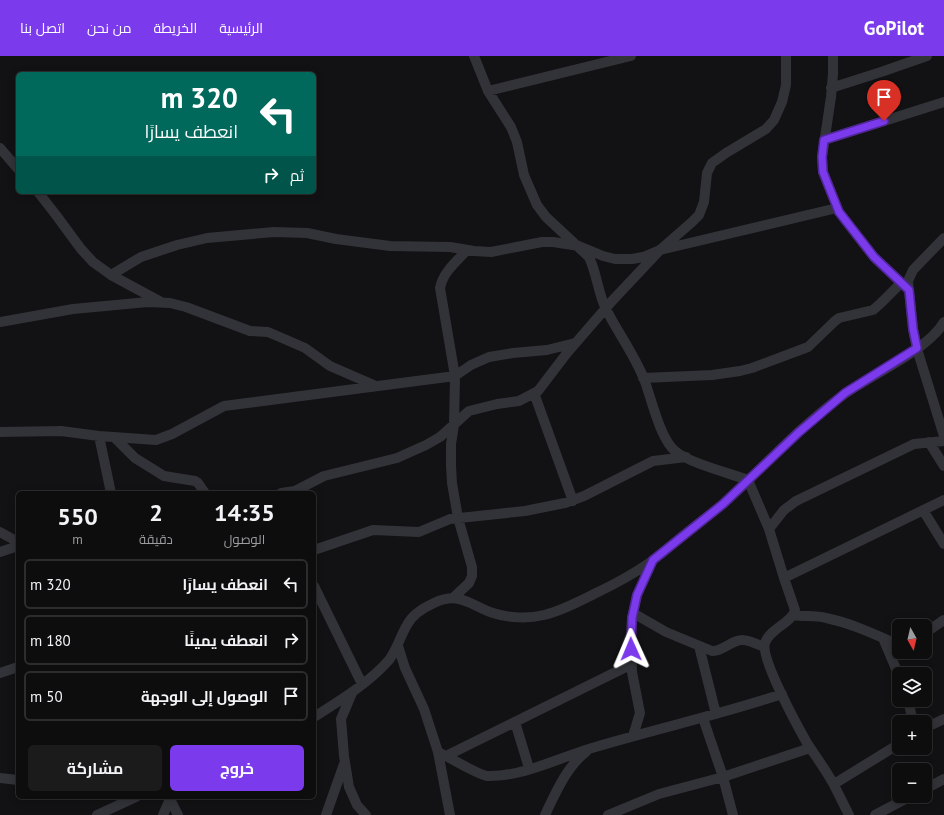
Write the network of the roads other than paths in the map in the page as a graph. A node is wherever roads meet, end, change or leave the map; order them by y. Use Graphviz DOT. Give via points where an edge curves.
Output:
graph roads {
  1 [pos="474,56"];
  2 [pos="631,56"];
  3 [pos="786,56"];
  4 [pos="833,56"];
  5 [pos="927,56"];
  6 [pos="831,88"];
  7 [pos="488,91"];
  8 [pos="944,102"];
  9 [pos="824,140"];
  10 [pos="0,148"];
  11 [pos="16,167"];
  12 [pos="40,194"];
  13 [pos="836,208"];
  14 [pos="944,238"];
  15 [pos="579,246"];
  16 [pos="467,250"];
  17 [pos="660,250"];
  18 [pos="112,275"];
  19 [pos="905,287"];
  20 [pos="161,302"];
  21 [pos="605,308"];
  22 [pos="0,322"];
  23 [pos="944,322"];
  24 [pos="575,343"];
  25 [pos="917,348"];
  26 [pos="455,376"];
  27 [pos="643,378"];
  28 [pos="376,386"];
  29 [pos="534,393"];
  30 [pos="454,425"];
  31 [pos="0,432"];
  32 [pos="99,436"];
  33 [pos="944,436"];
  34 [pos="114,437"];
  35 [pos="944,441"];
  36 [pos="929,442"];
  37 [pos="686,457"];
  38 [pos="944,466"];
  39 [pos="748,480"];
  40 [pos="111,491"];
  41 [pos="204,491"];
  42 [pos="295,491"];
  43 [pos="573,500"];
  44 [pos="944,500"];
  45 [pos="924,510"];
  46 [pos="458,518"];
  47 [pos="768,529"];
  48 [pos="0,532"];
  49 [pos="16,541"];
  50 [pos="944,544"];
  51 [pos="16,547"];
  52 [pos="316,549"];
  53 [pos="0,552"];
  54 [pos="653,560"];
  55 [pos="784,578"];
  56 [pos="316,590"];
  57 [pos="453,598"];
  58 [pos="633,613"];
  59 [pos="792,615"];
  60 [pos="944,620"];
  61 [pos="932,628"];
  62 [pos="883,638"];
  63 [pos="892,641"];
  64 [pos="398,646"];
  65 [pos="699,646"];
  66 [pos="764,647"];
  67 [pos="632,664"];
  68 [pos="895,667"];
  69 [pos="16,668"];
  70 [pos="0,673"];
  71 [pos="362,684"];
  72 [pos="352,693"];
  73 [pos="782,694"];
  74 [pos="716,714"];
  75 [pos="316,716"];
  76 [pos="703,718"];
  77 [pos="944,719"];
  78 [pos="515,722"];
  79 [pos="932,725"];
  80 [pos="633,736"];
  81 [pos="590,748"];
  82 [pos="810,748"];
  83 [pos="892,748"];
  84 [pos="442,754"];
  85 [pos="345,760"];
  86 [pos="529,768"];
  87 [pos="723,777"];
  88 [pos="0,778"];
  89 [pos="944,779"];
  90 [pos="16,780"];
  91 [pos="834,784"];
  92 [pos="932,785"];
  93 [pos="132,799"];
  94 [pos="170,799"];
  95 [pos="170,799"];
  96 [pos="898,803"];
  97 [pos="98,815"];
  98 [pos="163,815"];
  99 [pos="178,815"];
  100 [pos="326,815"];
  101 [pos="366,815"];
  102 [pos="450,815"];
  103 [pos="545,815"];
  104 [pos="608,815"];
  105 [pos="733,815"];
  106 [pos="849,815"];
  107 [pos="875,815"];
  1 -- 7 [label="street"];
  2 -- 7 [label="street"];
  3 -- 17 [label="street" via="786,85 774,120 766,129 712,163 707,173 704,202 699,215"];
  4 -- 6 [label="street"];
  5 -- 6 [label="street"];
  6 -- 9 [label="street"];
  7 -- 15 [label="street" via="511,127 524,175 537,205 546,217"];
  8 -- 9 [label="street"];
  9 -- 13 [label="street" via="823,172"];
  10 -- 11 [label="street"];
  12 -- 18 [label="street" via="86,255"];
  13 -- 17 [label="street"];
  13 -- 19 [label="street" via="874,257"];
  14 -- 19 [label="street" via="913,270"];
  15 -- 16 [label="street" via="548,242 497,252"];
  15 -- 17 [label="street" via="615,260 632,260"];
  15 -- 21 [label="street" via="590,257 594,266"];
  16 -- 18 [label="street" via="450,246 390,246 288,232 255,233 207,238 177,245 141,257"];
  16 -- 26 [label="street" via="445,274 440,288"];
  17 -- 21 [label="street"];
  18 -- 20 [label="street"];
  19 -- 25 [label="street"];
  19 -- 27 [label="street" via="873,310 839,318 801,351 740,371"];
  20 -- 22 [label="street" via="73,309"];
  20 -- 28 [label="street" via="186,307 250,332 268,332 281,337 305,348 330,366"];
  21 -- 24 [label="street"];
  21 -- 27 [label="street" via="631,351"];
  23 -- 25 [label="street" via="936,334"];
  24 -- 26 [label="street" via="547,350 488,357"];
  24 -- 29 [label="street"];
  25 -- 33 [label="street"];
  25 -- 39 [label="street" via="845,393"];
  26 -- 28 [label="street"];
  26 -- 30 [label="street"];
  27 -- 37 [label="street" via="667,441 673,450"];
  28 -- 34 [label="street" via="224,406 156,440"];
  29 -- 30 [label="street" via="519,401 470,411"];
  29 -- 43 [label="street"];
  30 -- 42 [label="street" via="440,437 408,454 324,476"];
  30 -- 46 [label="street" via="451,466"];
  31 -- 32 [label="street" via="61,431"];
  32 -- 34 [label="street"];
  32 -- 40 [label="street"];
  34 -- 41 [label="street" via="135,458 164,476 195,481"];
  35 -- 36 [label="street"];
  36 -- 38 [label="street"];
  36 -- 47 [label="street" via="914,444 796,501 784,510"];
  37 -- 39 [label="street"];
  37 -- 43 [label="street" via="653,461"];
  39 -- 47 [label="street"];
  39 -- 54 [label="street" via="723,504"];
  43 -- 46 [label="street" via="525,511"];
  44 -- 45 [label="street"];
  45 -- 50 [label="street"];
  45 -- 55 [label="street"];
  46 -- 52 [label="street" via="419,532 373,530"];
  46 -- 57 [label="street" via="472,567 472,576 469,583"];
  47 -- 55 [label="street"];
  48 -- 49 [label="street"];
  51 -- 53 [label="street"];
  54 -- 57 [label="street" via="607,588 544,615 507,617 492,613 470,601"];
  54 -- 58 [label="street" via="637,595"];
  55 -- 59 [label="street" via="795,610"];
  56 -- 71 [label="street"];
  57 -- 64 [label="street" via="435,602 412,617"];
  58 -- 65 [label="street" via="666,632"];
  58 -- 67 [label="street"];
  59 -- 62 [label="street" via="829,618"];
  59 -- 66 [label="street" via="768,636"];
  60 -- 61 [label="street"];
  62 -- 63 [label="street"];
  62 -- 68 [label="street"];
  64 -- 71 [label="street" via="388,660"];
  64 -- 84 [label="street"];
  65 -- 66 [label="street" via="715,652 743,640"];
  65 -- 74 [label="street"];
  66 -- 73 [label="street" via="765,657"];
  67 -- 78 [label="street"];
  67 -- 80 [label="street" via="640,712"];
  69 -- 70 [label="street"];
  71 -- 72 [label="street"];
  72 -- 75 [label="street"];
  72 -- 85 [label="street" via="341,719"];
  73 -- 74 [label="street"];
  73 -- 82 [label="street"];
  74 -- 76 [label="street"];
  76 -- 80 [label="street"];
  76 -- 87 [label="street"];
  77 -- 79 [label="street"];
  78 -- 84 [label="street"];
  78 -- 86 [label="street"];
  80 -- 81 [label="street"];
  81 -- 86 [label="street"];
  81 -- 103 [label="street" via="571,766"];
  82 -- 87 [label="street"];
  82 -- 91 [label="street"];
  83 -- 91 [label="street"];
  84 -- 86 [label="street" via="483,775"];
  84 -- 102 [label="street"];
  85 -- 100 [label="street"];
  85 -- 101 [label="street" via="349,787"];
  87 -- 104 [label="street" via="659,794"];
  87 -- 105 [label="street"];
  88 -- 90 [label="street"];
  89 -- 92 [label="street"];
  91 -- 106 [label="street"];
  93 -- 97 [label="street"];
  94 -- 98 [label="street"];
  95 -- 99 [label="street"];
  96 -- 107 [label="street"];
}
